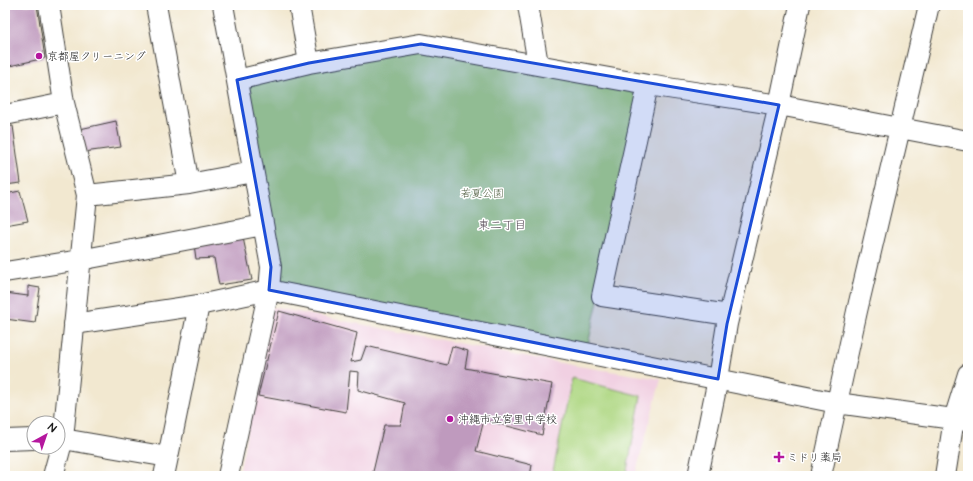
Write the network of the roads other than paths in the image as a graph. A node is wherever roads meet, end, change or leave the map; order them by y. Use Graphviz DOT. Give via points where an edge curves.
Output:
graph roads {
  1 [pos="49,5"];
  2 [pos="156,5"];
  3 [pos="223,5"];
  4 [pos="299,5"];
  5 [pos="528,5"];
  6 [pos="800,5"];
  7 [pos="929,5"];
  8 [pos="309,63"];
  9 [pos="538,64"];
  10 [pos="236,80"];
  11 [pos="648,85"];
  12 [pos="64,103"];
  13 [pos="779,105"];
  14 [pos="5,115"];
  15 [pos="900,128"];
  16 [pos="968,141"];
  17 [pos="253,172"];
  18 [pos="189,184"];
  19 [pos="87,195"];
  20 [pos="263,225"];
  21 [pos="80,260"];
  22 [pos="5,272"];
  23 [pos="269,290"];
  24 [pos="199,305"];
  25 [pos="729,315"];
  26 [pos="74,324"];
  27 [pos="968,374"];
  28 [pos="718,379"];
  29 [pos="837,403"];
  30 [pos="64,415"];
  31 [pos="961,420"];
  32 [pos="26,439"];
  33 [pos="5,440"];
  34 [pos="66,440"];
  35 [pos="58,455"];
  36 [pos="166,466"];
  37 [pos="53,476"];
  38 [pos="228,476"];
  39 [pos="698,476"];
  40 [pos="821,476"];
  41 [pos="944,476"];
  1 -- 12 [label="street"];
  2 -- 18 [label="street"];
  3 -- 10 [label="street"];
  4 -- 8 [label="street"];
  5 -- 9 [label="street"];
  6 -- 13 [label="street"];
  7 -- 15 [label="street"];
  8 -- 9 [label="street" via="421,44"];
  8 -- 10 [label="street"];
  9 -- 11 [label="street"];
  10 -- 17 [label="street"];
  11 -- 13 [label="street"];
  11 -- 25 [label="street" via="602,296"];
  12 -- 14 [label="street"];
  12 -- 19 [label="street"];
  13 -- 15 [label="street"];
  13 -- 25 [label="street"];
  15 -- 16 [label="street"];
  15 -- 29 [label="street"];
  17 -- 18 [label="street"];
  17 -- 20 [label="street"];
  18 -- 19 [label="street"];
  19 -- 21 [label="street"];
  20 -- 21 [label="street"];
  20 -- 23 [label="street" via="271,267"];
  21 -- 22 [label="street"];
  21 -- 26 [label="street"];
  23 -- 24 [label="street"];
  23 -- 28 [label="street"];
  23 -- 38 [label="street"];
  24 -- 26 [label="street"];
  24 -- 36 [label="street"];
  25 -- 28 [label="street"];
  26 -- 30 [label="street"];
  27 -- 31 [label="street"];
  28 -- 29 [label="street"];
  28 -- 39 [label="street"];
  29 -- 31 [label="street"];
  29 -- 40 [label="street"];
  31 -- 41 [label="street"];
  32 -- 33 [label="street"];
  34 -- 36 [label="street"];
  35 -- 37 [label="street"];
}
